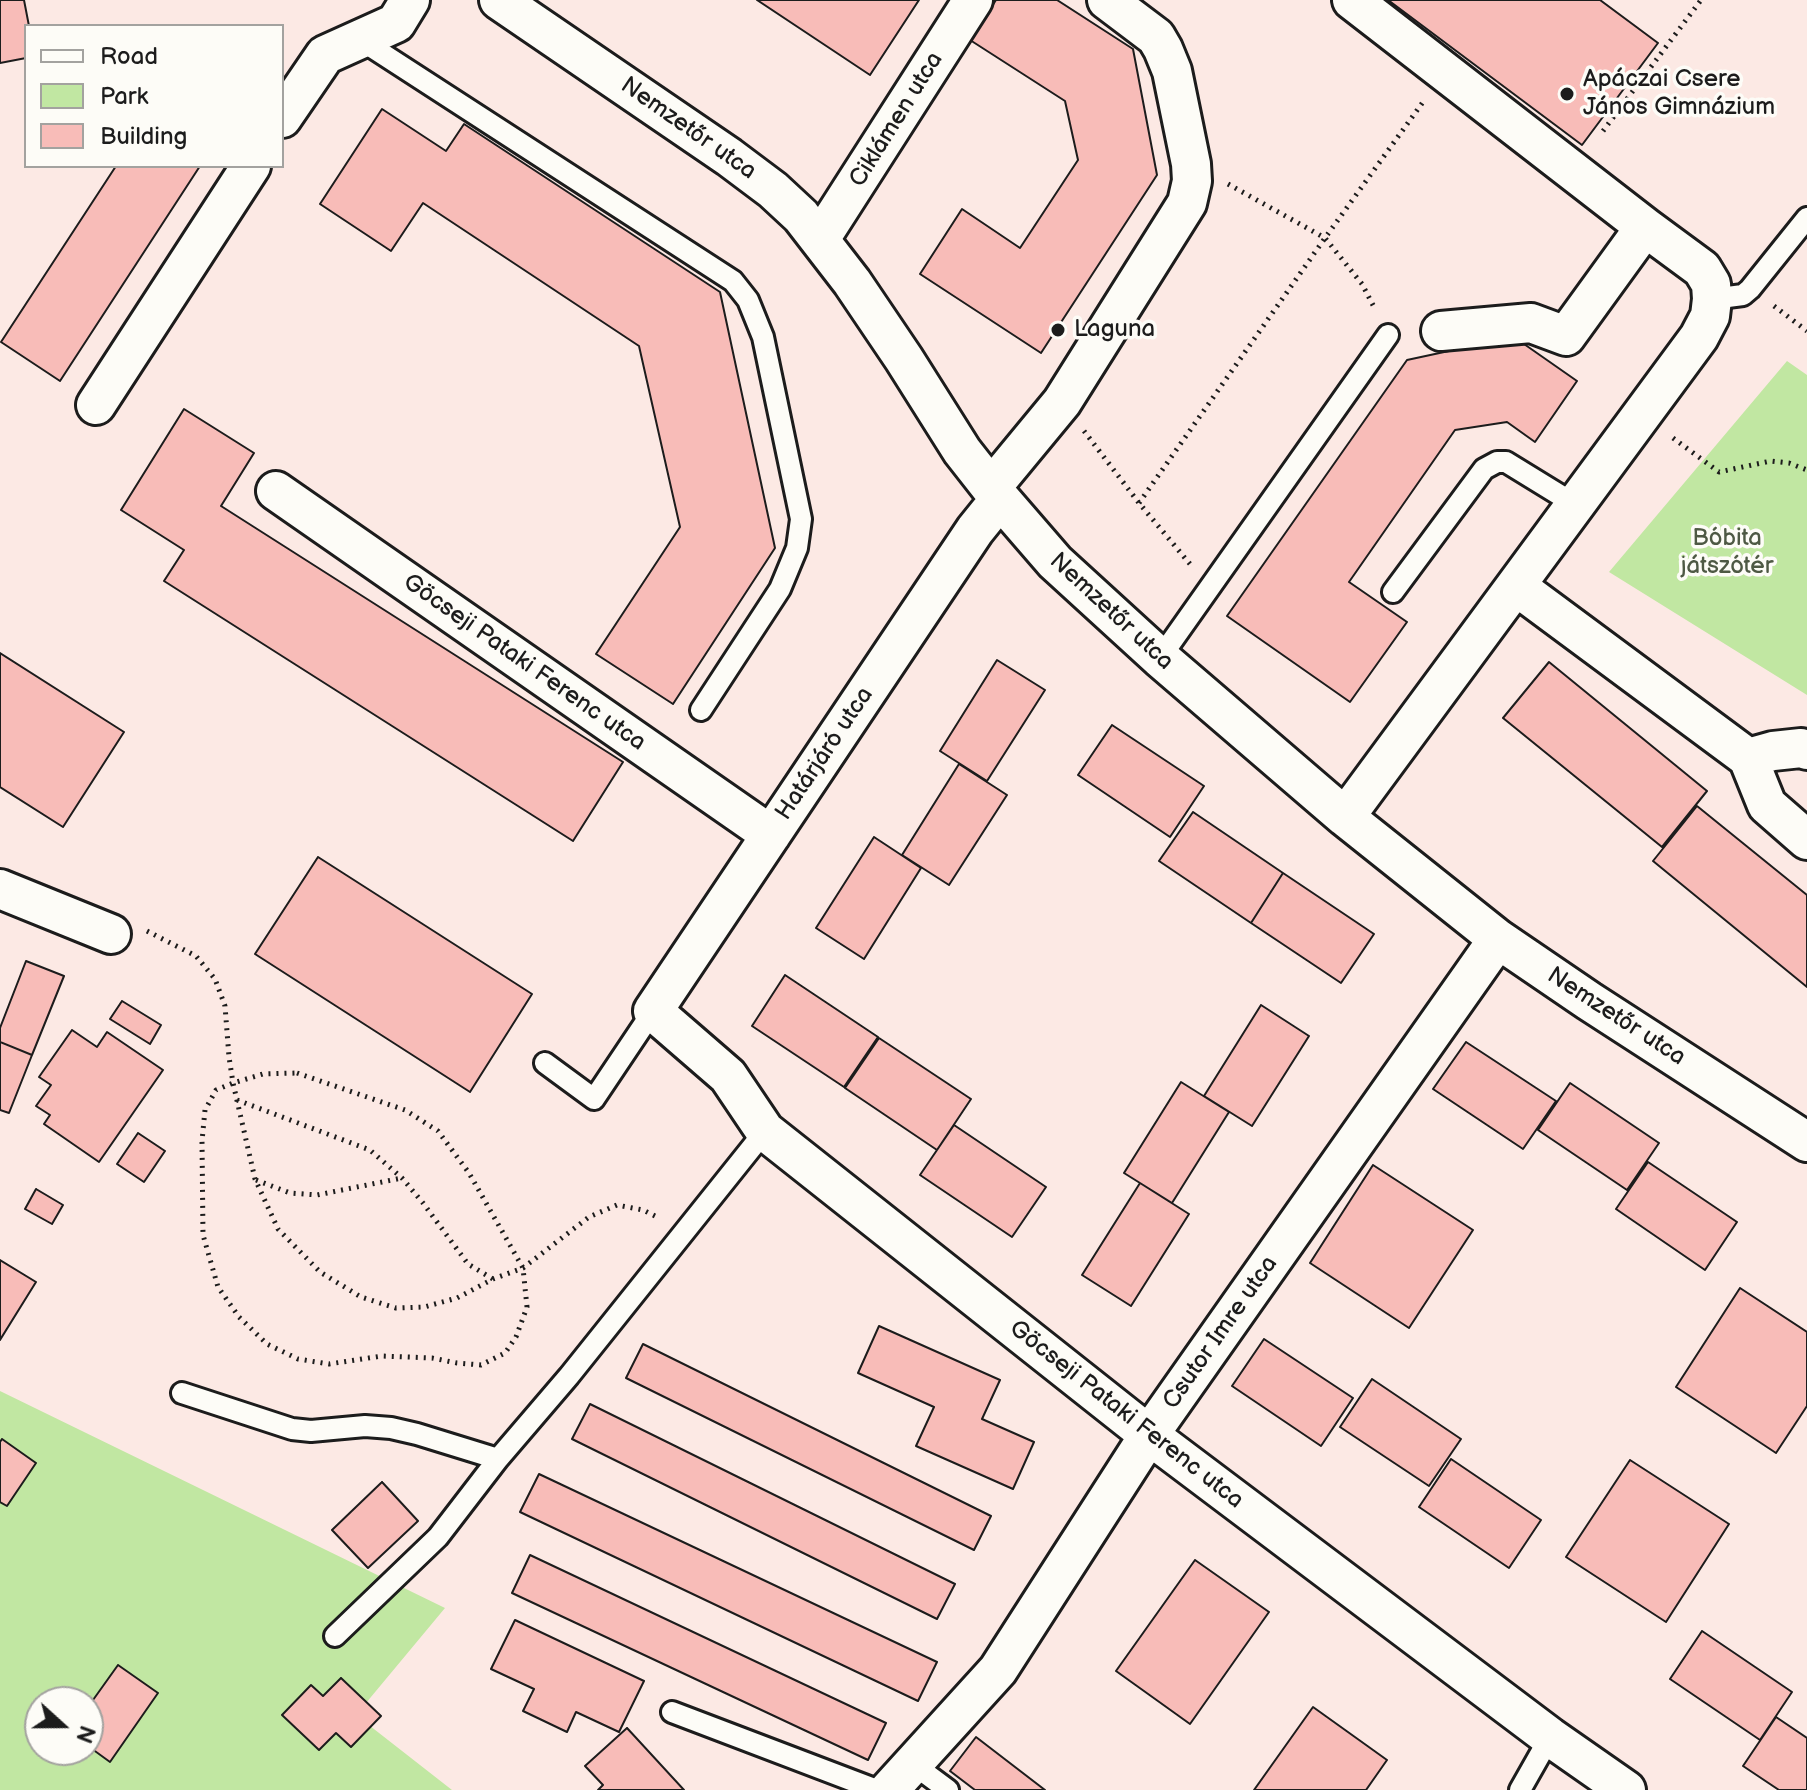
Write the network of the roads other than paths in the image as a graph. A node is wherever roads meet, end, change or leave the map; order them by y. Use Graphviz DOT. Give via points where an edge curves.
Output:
graph roads {
  1 [pos="410,0"];
  2 [pos="499,0"];
  3 [pos="973,0"];
  4 [pos="1107,0"];
  5 [pos="1352,0"];
  6 [pos="361,40"];
  7 [pos="284,115"];
  8 [pos="250,168"];
  9 [pos="1807,218"];
  10 [pos="1645,227"];
  11 [pos="820,239"];
  12 [pos="1712,299"];
  13 [pos="1441,331"];
  14 [pos="1388,335"];
  15 [pos="96,405"];
  16 [pos="276,491"];
  17 [pos="996,494"];
  18 [pos="1576,505"];
  19 [pos="1516,586"];
  20 [pos="1393,592"];
  21 [pos="1160,658"];
  22 [pos="701,710"];
  23 [pos="1807,750"];
  24 [pos="1748,758"];
  25 [pos="1345,817"];
  26 [pos="771,835"];
  27 [pos="1807,840"];
  28 [pos="0,889"];
  29 [pos="98,929"];
  30 [pos="1498,939"];
  31 [pos="653,1011"];
  32 [pos="545,1063"];
  33 [pos="765,1131"];
  34 [pos="1807,1142"];
  35 [pos="182,1393"];
  36 [pos="1149,1435"];
  37 [pos="498,1459"];
  38 [pos="335,1636"];
  39 [pos="672,1712"];
  40 [pos="1550,1737"];
  41 [pos="901,1777"];
  42 [pos="877,1790"];
  43 [pos="948,1790"];
  44 [pos="1520,1790"];
  45 [pos="1626,1790"];
  1 -- 6 [label="street" via="396,23"];
  2 -- 11 [label="street, Nemzetőr utca" via="729,157 773,190"];
  3 -- 11 [label="street, Ciklámen utca"];
  4 -- 17 [label="street, Határjáró utca" via="1156,37 1163,49 1172,71 1192,181 1187,203 1062,402"];
  5 -- 10 [label="street"];
  6 -- 7 [label="street" via="325,55"];
  6 -- 22 [label="lane" via="733,281 748,300 763,337 801,519 797,548 780,589"];
  8 -- 15 [label="street"];
  9 -- 12 [label="lane" via="1743,295"];
  10 -- 12 [label="street" via="1702,269"];
  10 -- 13 [label="street" via="1566,336 1531,323"];
  11 -- 17 [label="street, Nemzetőr utca"];
  12 -- 18 [label="street" via="1699,337"];
  14 -- 21 [label="lane"];
  16 -- 26 [label="street, Göcseji Pataki Ferenc utca"];
  17 -- 21 [label="street, Nemzetőr utca" via="1055,562"];
  17 -- 26 [label="street, Határjáró utca"];
  18 -- 19 [label="street"];
  18 -- 20 [label="lane" via="1506,462 1497,462 1484,469"];
  19 -- 24 [label="street"];
  19 -- 25 [label="street"];
  21 -- 25 [label="street, Nemzetőr utca"];
  23 -- 24 [label="street"];
  24 -- 27 [label="street" via="1767,805"];
  25 -- 30 [label="street, Nemzetőr utca"];
  26 -- 31 [label="street, Határjáró utca"];
  28 -- 29 [label="street"];
  30 -- 34 [label="street, Nemzetőr utca"];
  30 -- 36 [label="street, Csutor Imre utca"];
  31 -- 32 [label="lane" via="594,1099"];
  31 -- 33 [label="street, Göcseji Pataki Ferenc utca" via="728,1076"];
  33 -- 36 [label="street, Göcseji Pataki Ferenc utca"];
  33 -- 37 [label="lane"];
  35 -- 37 [label="lane" via="292,1429 391,1428"];
  36 -- 40 [label="street, Göcseji Pataki Ferenc utca"];
  36 -- 41 [label="street, Csutor Imre utca" via="998,1670"];
  37 -- 38 [label="lane" via="438,1537"];
  39 -- 42 [label="lane"];
  40 -- 44 [label="lane"];
  40 -- 45 [label="street, Göcseji Pataki Ferenc utca"];
  41 -- 43 [label="lane"];
}
